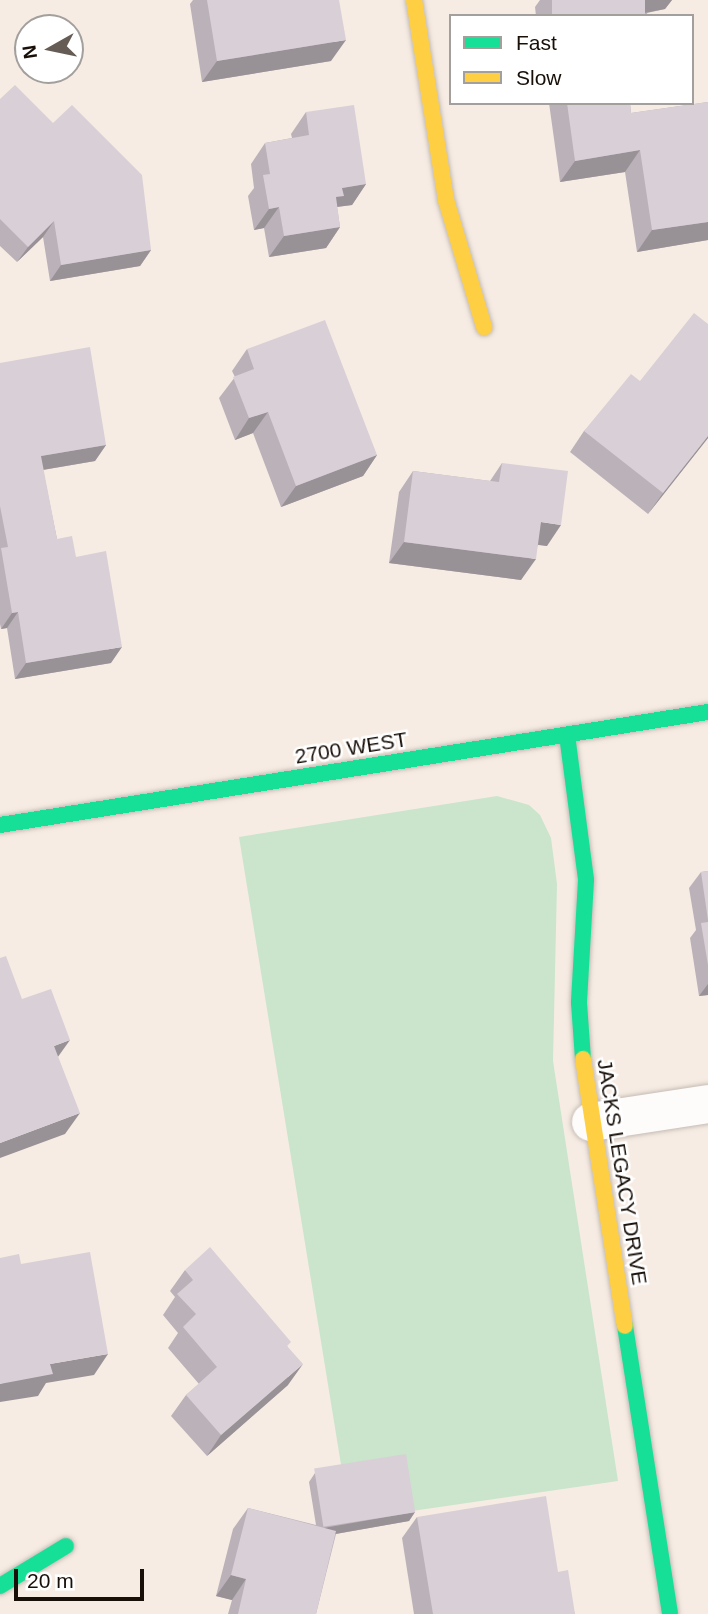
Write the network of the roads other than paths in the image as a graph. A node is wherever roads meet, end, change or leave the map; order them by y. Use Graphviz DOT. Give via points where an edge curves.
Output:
graph roads {
  1 [pos="414,0"];
  2 [pos="484,327"];
  3 [pos="708,712"];
  4 [pos="567,734"];
  5 [pos="0,825"];
  6 [pos="708,1104"];
  7 [pos="591,1122"];
  8 [pos="66,1546"];
  9 [pos="0,1586"];
  10 [pos="670,1614"];
  1 -- 2 [label="street" via="446,200"];
  3 -- 4 [label="street, 2700 WEST"];
  4 -- 5 [label="street, 2700 WEST"];
  4 -- 7 [label="street, JACKS LEGACY DRIVE" via="586,880 579,1003"];
  6 -- 7 [label="street"];
  7 -- 10 [label="street, JACKS LEGACY DRIVE"];
  8 -- 9 [label="street"];
}
